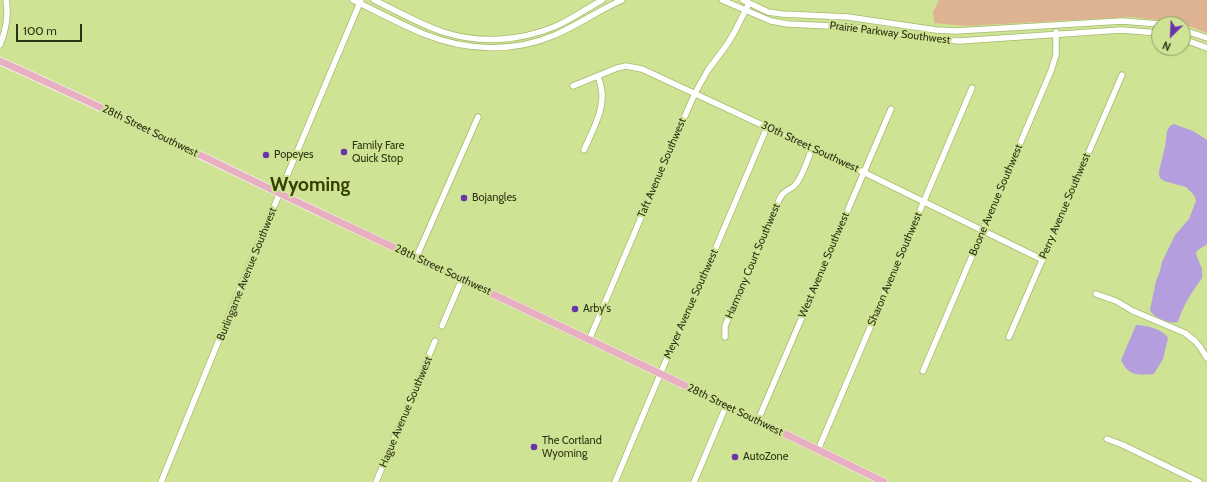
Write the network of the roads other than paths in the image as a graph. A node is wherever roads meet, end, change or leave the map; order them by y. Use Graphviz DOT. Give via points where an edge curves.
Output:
graph roads {
  1 [pos="6,0"];
  2 [pos="353,0"];
  3 [pos="374,0"];
  4 [pos="602,0"];
  5 [pos="622,0"];
  6 [pos="722,0"];
  7 [pos="746,1"];
  8 [pos="360,2"];
  9 [pos="745,10"];
  10 [pos="1151,23"];
  11 [pos="1055,26"];
  12 [pos="1151,32"];
  13 [pos="1191,33"];
  14 [pos="1056,34"];
  15 [pos="1207,38"];
  16 [pos="1191,42"];
  17 [pos="0,45"];
  18 [pos="1207,48"];
  19 [pos="0,61"];
  20 [pos="1122,75"];
  21 [pos="598,76"];
  22 [pos="573,86"];
  23 [pos="972,88"];
  24 [pos="695,93"];
  25 [pos="891,109"];
  26 [pos="478,117"];
  27 [pos="767,127"];
  28 [pos="812,148"];
  29 [pos="584,150"];
  30 [pos="863,172"];
  31 [pos="280,193"];
  32 [pos="923,202"];
  33 [pos="982,231"];
  34 [pos="416,258"];
  35 [pos="1043,260"];
  36 [pos="462,279"];
  37 [pos="1096,294"];
  38 [pos="442,326"];
  39 [pos="725,337"];
  40 [pos="1009,337"];
  41 [pos="589,340"];
  42 [pos="435,341"];
  43 [pos="1207,358"];
  44 [pos="923,371"];
  45 [pos="660,374"];
  46 [pos="726,406"];
  47 [pos="758,420"];
  48 [pos="1107,439"];
  49 [pos="818,450"];
  50 [pos="161,482"];
  51 [pos="376,482"];
  52 [pos="615,482"];
  53 [pos="694,482"];
  54 [pos="884,482"];
  55 [pos="1199,482"];
  1 -- 17 [label="street" via="6,30"];
  2 -- 8 [label="street"];
  3 -- 4 [label="street" via="445,32 463,37 501,40 536,33 555,26"];
  5 -- 8 [label="street" via="554,35 524,44 492,48 446,42 424,34"];
  6 -- 9 [label="street, Prairie Parkway Southwest"];
  7 -- 9 [label="street, Taft Avenue Southwest"];
  7 -- 11 [label="street, Prairie Parkway Southwest" via="768,12 848,17 936,30 970,31"];
  8 -- 31 [label="street, Burlingame Avenue Southwest"];
  9 -- 14 [label="street, Prairie Parkway Southwest" via="771,21 788,24 853,26 959,41"];
  9 -- 24 [label="street, Taft Avenue Southwest" via="734,33"];
  10 -- 11 [label="street, Prairie Parkway Southwest" via="1122,21"];
  11 -- 14 [label="street, Boone Avenue Southwest"];
  12 -- 14 [label="street, Prairie Parkway Southwest" via="1121,30"];
  13 -- 15 [label="street"];
  14 -- 33 [label="street, Boone Avenue Southwest" via="1056,55 1051,71"];
  16 -- 18 [label="street"];
  19 -- 31 [label="main road, 28th Street Southwest"];
  20 -- 35 [label="street, Perry Avenue Southwest"];
  21 -- 22 [label="street, 30th Street Southwest"];
  21 -- 24 [label="street, 30th Street Southwest" via="617,68 635,67"];
  21 -- 29 [label="street" via="602,88 602,103"];
  23 -- 32 [label="street, Sharon Avenue Southwest"];
  24 -- 27 [label="street, 30th Street Southwest"];
  24 -- 41 [label="street, Taft Avenue Southwest"];
  25 -- 30 [label="street, West Avenue Southwest"];
  26 -- 34 [label="street"];
  27 -- 28 [label="street, 30th Street Southwest"];
  27 -- 45 [label="street, Meyer Avenue Southwest"];
  28 -- 30 [label="street, 30th Street Southwest"];
  28 -- 39 [label="street, Harmony Court Southwest" via="799,180 782,193 725,326"];
  30 -- 32 [label="street, 30th Street Southwest"];
  30 -- 47 [label="street, West Avenue Southwest"];
  31 -- 34 [label="main road, 28th Street Southwest"];
  31 -- 50 [label="street, Burlingame Avenue Southwest"];
  32 -- 33 [label="street, 30th Street Southwest"];
  32 -- 49 [label="street, Sharon Avenue Southwest"];
  33 -- 35 [label="street, 30th Street Southwest"];
  33 -- 44 [label="street, Boone Avenue Southwest"];
  34 -- 36 [label="main road, 28th Street Southwest"];
  35 -- 40 [label="street, Perry Avenue Southwest"];
  36 -- 38 [label="street"];
  36 -- 41 [label="main road, 28th Street Southwest"];
  37 -- 43 [label="street" via="1185,333 1198,344"];
  41 -- 45 [label="main road, 28th Street Southwest"];
  42 -- 51 [label="street, Hague Avenue Southwest"];
  45 -- 46 [label="main road, 28th Street Southwest"];
  45 -- 52 [label="street, Meyer Avenue Southwest"];
  46 -- 47 [label="main road, 28th Street Southwest"];
  46 -- 53 [label="street"];
  47 -- 49 [label="main road, 28th Street Southwest"];
  48 -- 55 [label="street" via="1123,444"];
  49 -- 54 [label="main road, 28th Street Southwest"];
}
